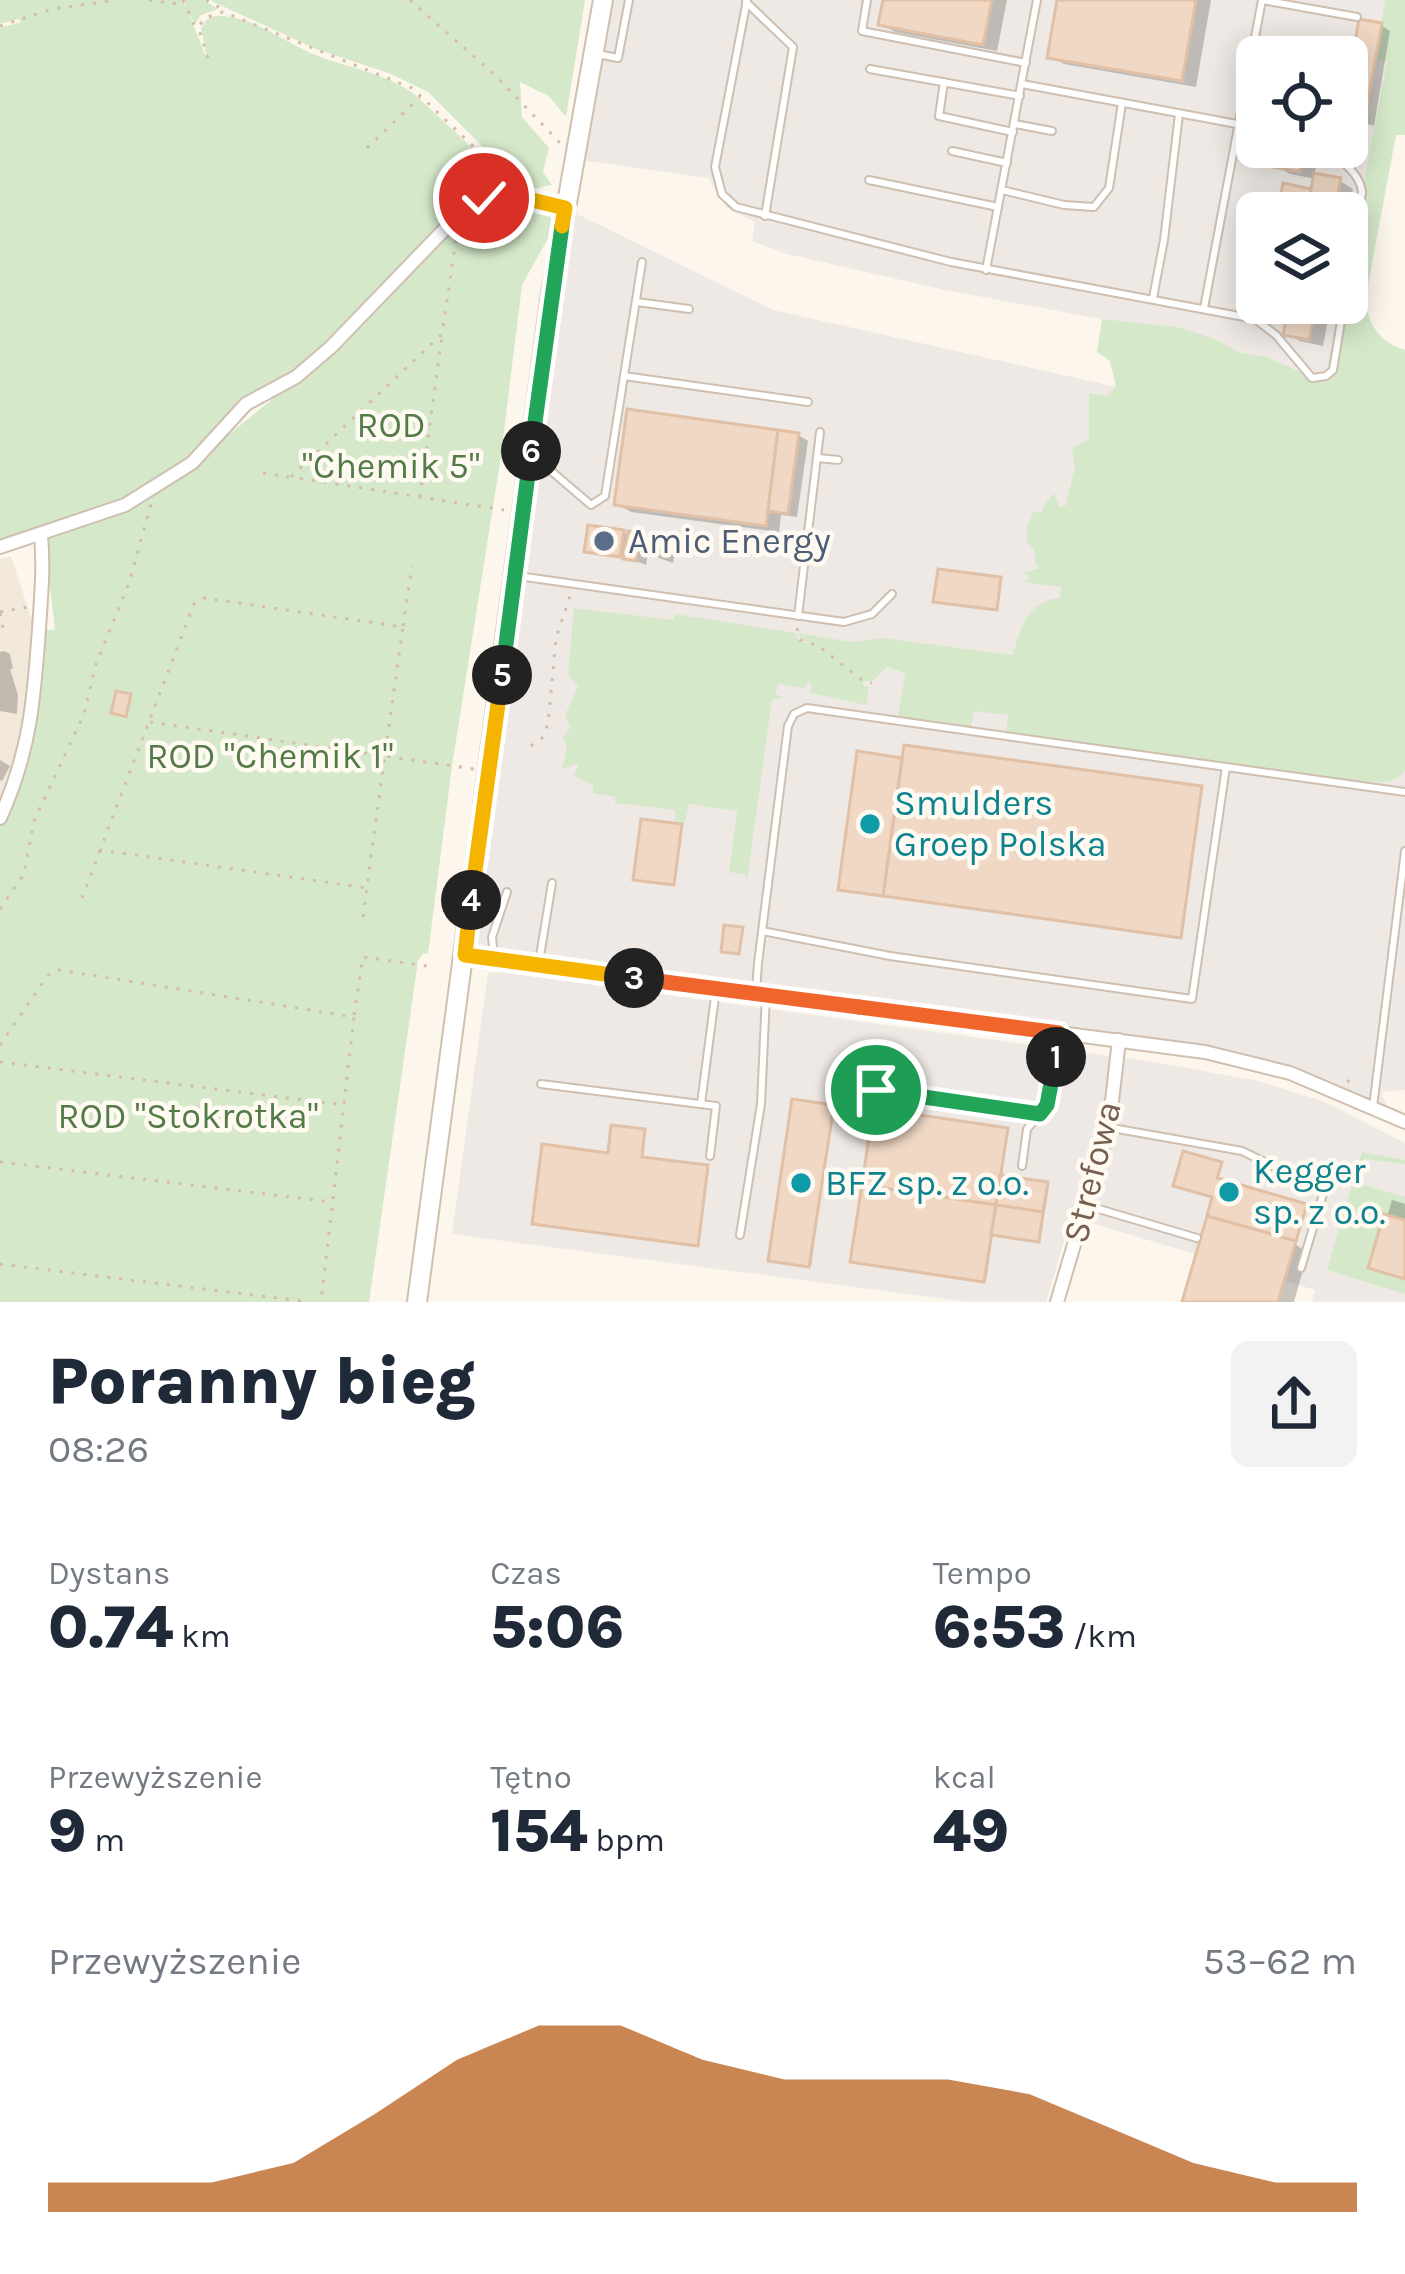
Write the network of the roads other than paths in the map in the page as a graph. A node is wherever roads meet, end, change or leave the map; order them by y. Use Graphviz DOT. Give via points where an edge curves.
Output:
graph roads {
  1 [pos="603,0"];
  2 [pos="629,0"];
  3 [pos="867,0"];
  4 [pos="1037,0"];
  5 [pos="747,1"];
  6 [pos="1357,17"];
  7 [pos="1255,36"];
  8 [pos="593,53"];
  9 [pos="1026,63"];
  10 [pos="870,69"];
  11 [pos="944,82"];
  12 [pos="1022,84"];
  13 [pos="1020,96"];
  14 [pos="1122,103"];
  15 [pos="1179,114"];
  16 [pos="1236,124"];
  17 [pos="1013,128"];
  18 [pos="1236,130"];
  19 [pos="1052,131"];
  20 [pos="952,151"];
  21 [pos="1007,163"];
  22 [pos="868,180"];
  23 [pos="1002,190"];
  24 [pos="998,207"];
  25 [pos="565,208"];
  26 [pos="765,217"];
  27 [pos="642,262"];
  28 [pos="986,269"];
  29 [pos="1153,298"];
  30 [pos="637,302"];
  31 [pos="1204,308"];
  32 [pos="689,309"];
  33 [pos="1236,315"];
  34 [pos="1262,324"];
  35 [pos="1341,324"];
  36 [pos="625,376"];
  37 [pos="808,402"];
  38 [pos="820,432"];
  39 [pos="531,454"];
  40 [pos="817,458"];
  41 [pos="838,460"];
  42 [pos="41,536"];
  43 [pos="0,547"];
  44 [pos="515,575"];
  45 [pos="892,594"];
  46 [pos="798,616"];
  47 [pos="1226,767"];
  48 [pos="1405,793"];
  49 [pos="0,818"];
  50 [pos="1405,851"];
  51 [pos="552,883"];
  52 [pos="507,892"];
  53 [pos="762,931"];
  54 [pos="465,955"];
  55 [pos="494,958"];
  56 [pos="539,964"];
  57 [pos="716,988"];
  58 [pos="761,995"];
  59 [pos="1059,1033"];
  60 [pos="1119,1040"];
  61 [pos="541,1084"];
  62 [pos="876,1090"];
  63 [pos="700,1104"];
  64 [pos="1373,1107"];
  65 [pos="1040,1114"];
  66 [pos="1405,1123"];
  67 [pos="1108,1127"];
  68 [pos="710,1156"];
  69 [pos="1022,1166"];
  70 [pos="1085,1204"];
  71 [pos="740,1234"];
  72 [pos="1197,1238"];
  73 [pos="1301,1268"];
  74 [pos="417,1302"];
  75 [pos="1057,1302"];
  1 -- 8 [label="main road"];
  2 -- 8 [label="lane" via="618,58"];
  3 -- 9 [label="lane" via="862,32"];
  4 -- 9 [label="lane"];
  5 -- 26 [label="lane" via="793,47"];
  5 -- 26 [label="lane" via="715,167 722,194"];
  6 -- 7 [label="lane" via="1262,0"];
  8 -- 25 [label="main road"];
  9 -- 12 [label="lane"];
  10 -- 11 [label="lane"];
  11 -- 13 [label="lane"];
  11 -- 17 [label="lane" via="939,116"];
  12 -- 13 [label="lane"];
  12 -- 14 [label="lane"];
  13 -- 17 [label="lane"];
  14 -- 15 [label="lane"];
  14 -- 23 [label="lane" via="1109,188 1094,207"];
  15 -- 16 [label="lane"];
  15 -- 29 [label="lane"];
  17 -- 19 [label="lane"];
  17 -- 21 [label="lane"];
  18 -- 31 [label="lane"];
  20 -- 21 [label="lane"];
  21 -- 23 [label="lane"];
  22 -- 24 [label="lane"];
  23 -- 24 [label="lane"];
  24 -- 28 [label="lane"];
  25 -- 39 [label="main road"];
  25 -- 42 [label="street" via="492,197 467,205 331,347 246,404 202,454 125,506"];
  26 -- 28 [label="lane"];
  27 -- 30 [label="lane"];
  28 -- 29 [label="lane"];
  29 -- 31 [label="lane"];
  30 -- 32 [label="lane"];
  30 -- 36 [label="lane"];
  31 -- 33 [label="lane"];
  34 -- 35 [label="lane" via="1312,378 1334,370"];
  36 -- 37 [label="lane"];
  36 -- 39 [label="lane" via="604,496 591,505"];
  38 -- 40 [label="lane"];
  39 -- 44 [label="main road"];
  40 -- 41 [label="lane"];
  40 -- 46 [label="lane"];
  42 -- 43 [label="street"];
  42 -- 49 [label="street" via="32,724"];
  44 -- 46 [label="lane"];
  44 -- 54 [label="main road"];
  45 -- 46 [label="lane" via="872,614 844,622"];
  47 -- 48 [label="lane"];
  47 -- 53 [label="lane" via="806,708 788,727"];
  47 -- 53 [label="lane" via="1192,999"];
  50 -- 64 [label="lane"];
  51 -- 56 [label="lane"];
  52 -- 55 [label="lane"];
  53 -- 58 [label="lane"];
  54 -- 55 [label="street"];
  54 -- 74 [label="main road"];
  55 -- 56 [label="street"];
  56 -- 57 [label="street"];
  57 -- 58 [label="street"];
  57 -- 63 [label="lane"];
  58 -- 59 [label="street"];
  58 -- 71 [label="lane" via="760,1104"];
  59 -- 60 [label="street"];
  59 -- 65 [label="lane"];
  60 -- 64 [label="street" via="1253,1062"];
  60 -- 67 [label="street, Strefowa"];
  61 -- 63 [label="lane"];
  62 -- 65 [label="lane"];
  63 -- 68 [label="lane" via="716,1106"];
  64 -- 66 [label="street"];
  65 -- 69 [label="lane" via="1027,1130"];
  67 -- 70 [label="street, Strefowa"];
  67 -- 73 [label="lane" via="1242,1151 1324,1191"];
  70 -- 72 [label="lane"];
  70 -- 75 [label="street, Strefowa"];
}
